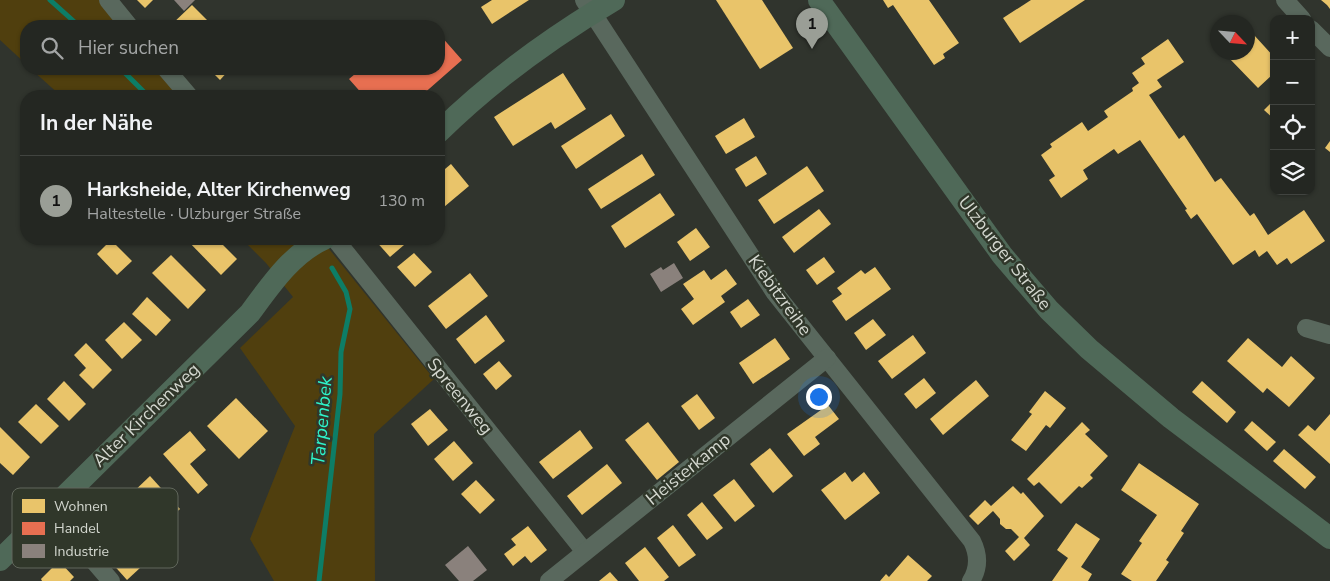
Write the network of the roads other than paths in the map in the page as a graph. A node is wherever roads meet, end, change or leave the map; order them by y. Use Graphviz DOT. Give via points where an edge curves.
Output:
graph roads {
  1 [pos="108,0"];
  2 [pos="614,0"];
  3 [pos="819,0"];
  4 [pos="1285,0"];
  5 [pos="589,6"];
  6 [pos="1298,15"];
  7 [pos="124,20"];
  8 [pos="1315,33"];
  9 [pos="1330,48"];
  10 [pos="171,75"];
  11 [pos="184,90"];
  12 [pos="445,127"];
  13 [pos="311,245"];
  14 [pos="326,245"];
  15 [pos="340,245"];
  16 [pos="250,313"];
  17 [pos="1306,328"];
  18 [pos="1330,336"];
  19 [pos="827,358"];
  20 [pos="72,488"];
  21 [pos="1330,538"];
  22 [pos="12,548"];
  23 [pos="585,552"];
  24 [pos="0,560"];
  25 [pos="101,568"];
  26 [pos="112,581"];
  27 [pos="549,581"];
  28 [pos="971,581"];
  1 -- 7 [label="street"];
  2 -- 5 [label="main road"];
  3 -- 21 [label="main road, Ulzburger Straße" via="1002,255 1050,310 1089,349 1172,418"];
  4 -- 6 [label="street"];
  5 -- 12 [label="main road" via="501,76"];
  5 -- 19 [label="street, Kiebitzreihe" via="775,293"];
  8 -- 9 [label="street"];
  10 -- 11 [label="street"];
  13 -- 16 [label="main road, Alter Kirchenweg" via="272,284"];
  14 -- 16 [label="main road, Alter Kirchenweg" via="281,294"];
  15 -- 23 [label="street, Spreenweg"];
  16 -- 20 [label="main road, Alter Kirchenweg"];
  17 -- 18 [label="street"];
  19 -- 23 [label="street, Heisterkamp"];
  19 -- 28 [label="street, Kiebitzreihe" via="972,541 978,563"];
  22 -- 24 [label="main road, Alter Kirchenweg"];
  23 -- 27 [label="street, Heisterkamp"];
  25 -- 26 [label="street"];
}
